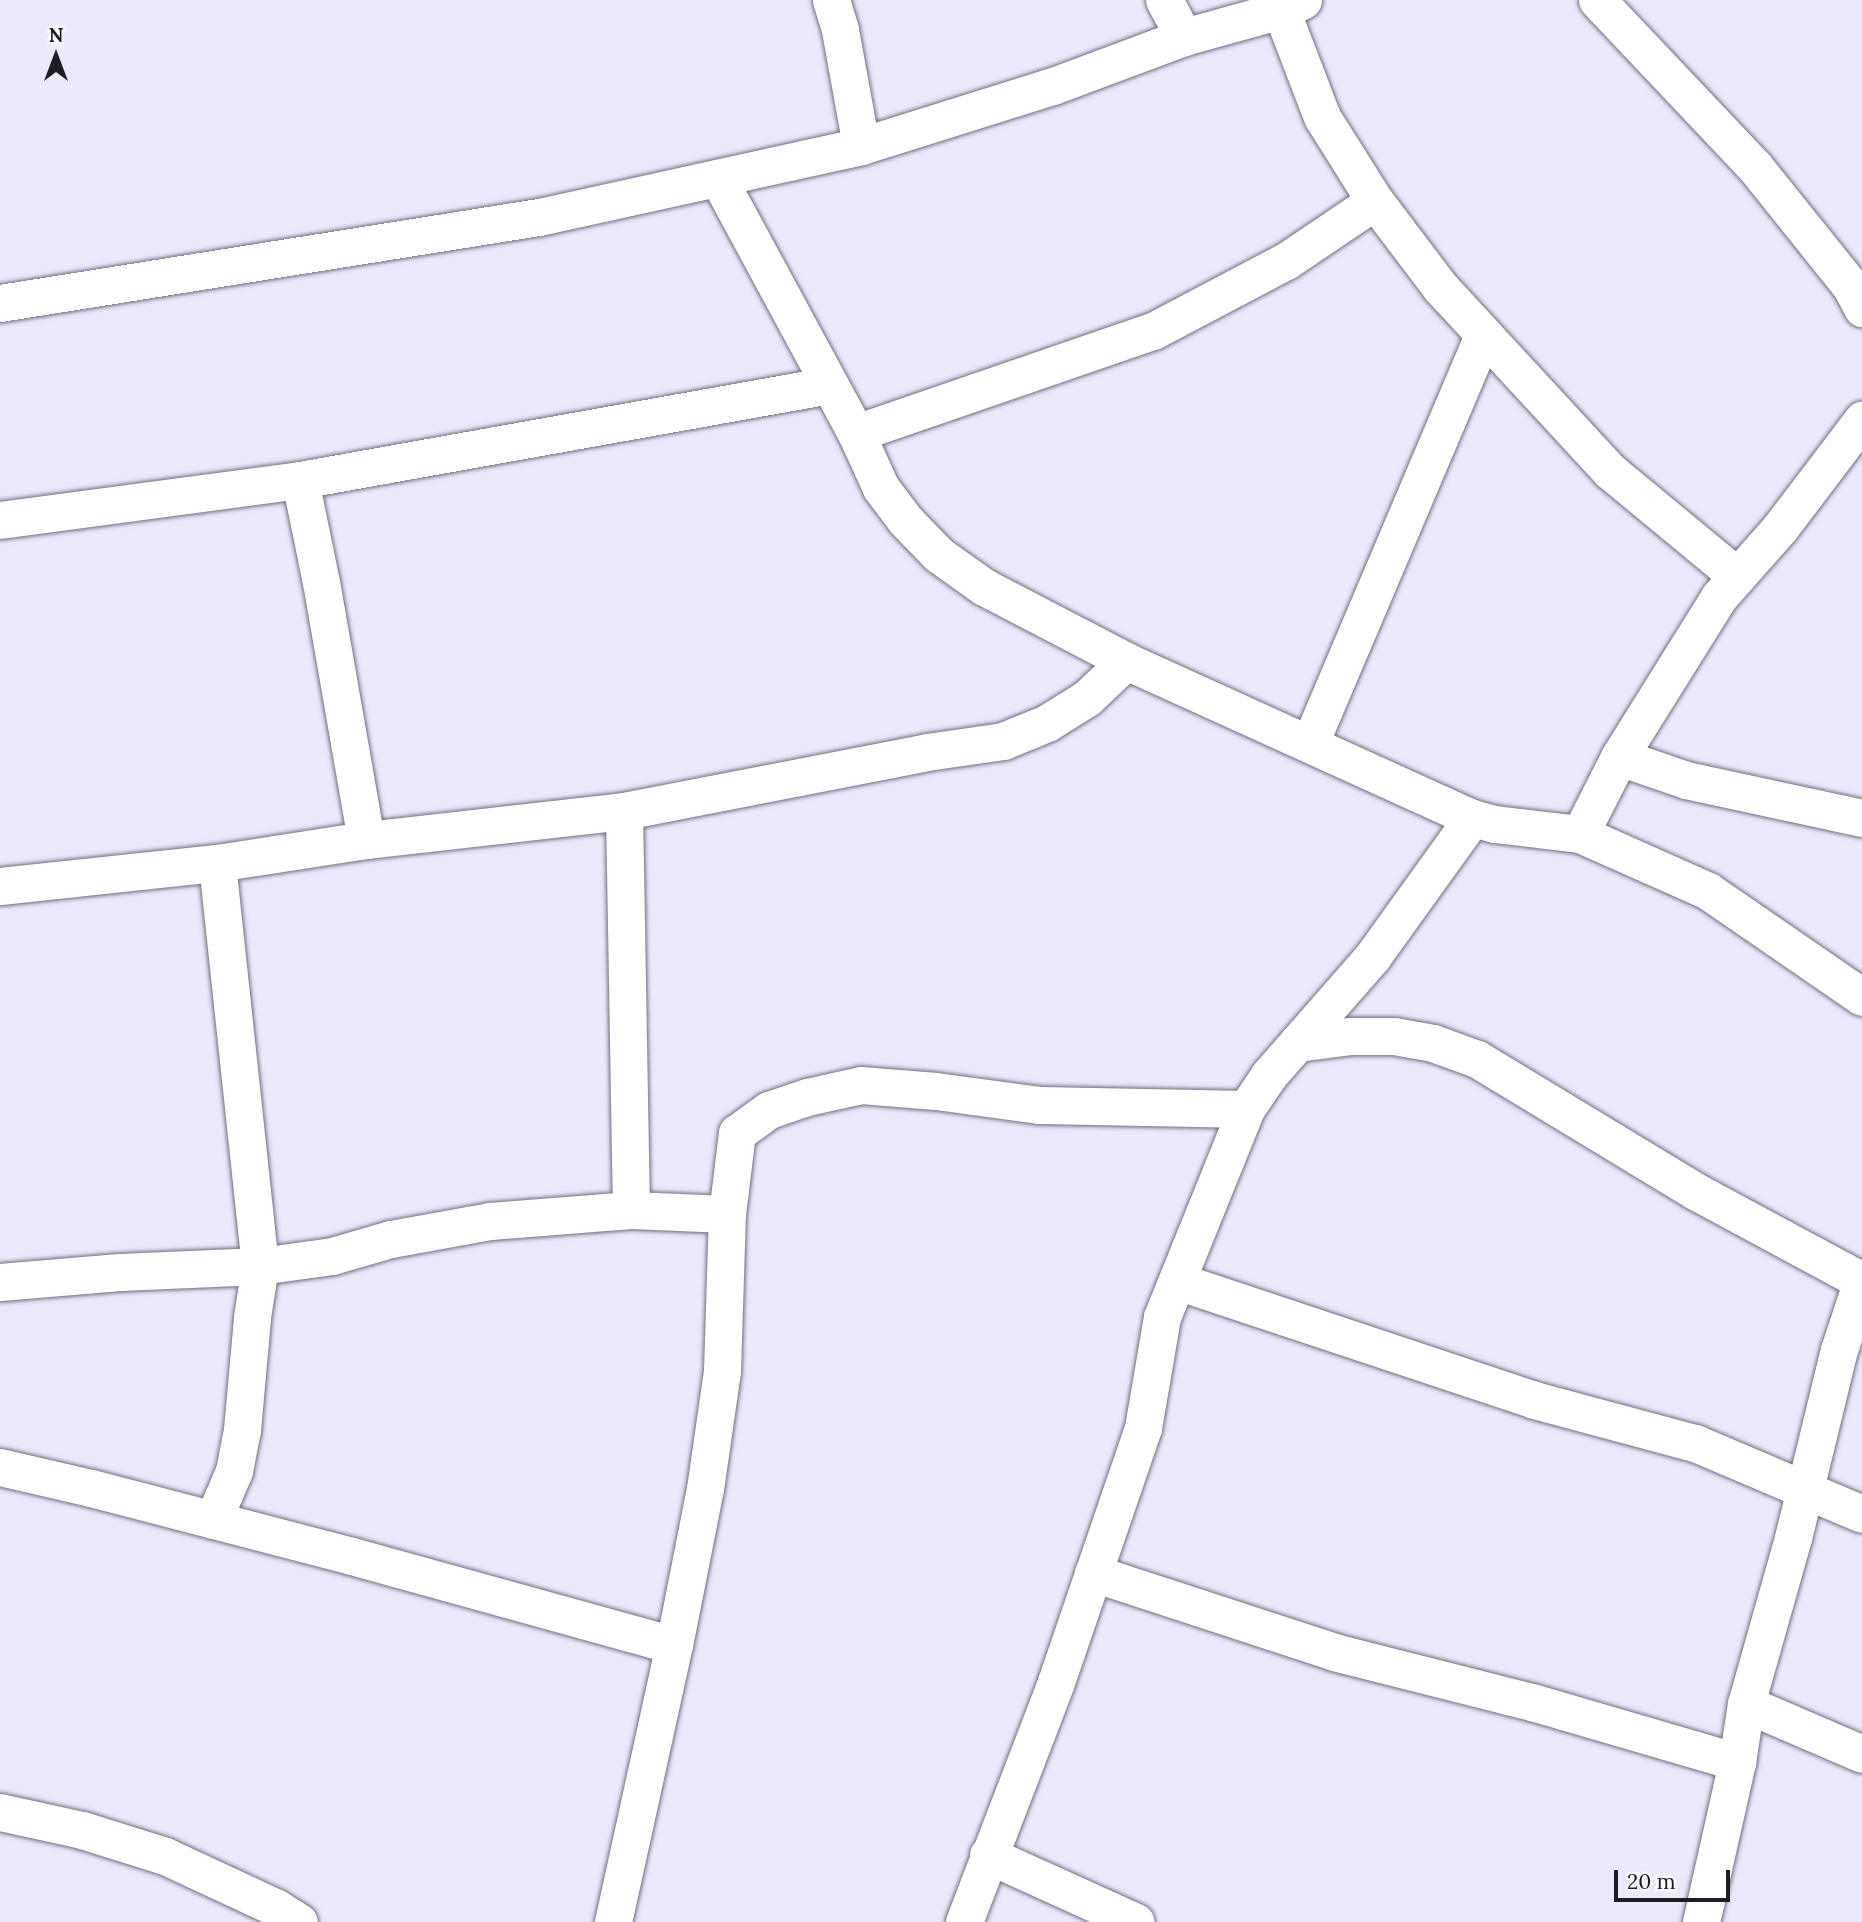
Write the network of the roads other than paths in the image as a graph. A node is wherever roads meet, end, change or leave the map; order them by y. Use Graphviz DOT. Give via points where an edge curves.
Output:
graph roads {
  1 [pos="831,0"];
  2 [pos="1164,0"];
  3 [pos="1597,0"];
  4 [pos="1292,5"];
  5 [pos="1184,37"];
  6 [pos="862,146"];
  7 [pos="718,178"];
  8 [pos="1375,201"];
  9 [pos="0,303"];
  10 [pos="1862,308"];
  11 [pos="1484,334"];
  12 [pos="830,385"];
  13 [pos="1862,421"];
  14 [pos="856,433"];
  15 [pos="300,480"];
  16 [pos="0,520"];
  17 [pos="1737,576"];
  18 [pos="1126,661"];
  19 [pos="1310,743"];
  20 [pos="1619,757"];
  21 [pos="624,811"];
  22 [pos="1472,818"];
  23 [pos="1862,818"];
  24 [pos="1580,834"];
  25 [pos="366,840"];
  26 [pos="217,863"];
  27 [pos="0,886"];
  28 [pos="1862,997"];
  29 [pos="1297,1043"];
  30 [pos="1246,1109"];
  31 [pos="631,1210"];
  32 [pos="727,1214"];
  33 [pos="260,1266"];
  34 [pos="1177,1281"];
  35 [pos="1862,1281"];
  36 [pos="0,1282"];
  37 [pos="0,1467"];
  38 [pos="1804,1489"];
  39 [pos="1862,1514"];
  40 [pos="213,1520"];
  41 [pos="1093,1573"];
  42 [pos="674,1645"];
  43 [pos="1746,1704"];
  44 [pos="1862,1754"];
  45 [pos="1737,1762"];
  46 [pos="0,1812"];
  47 [pos="988,1855"];
  48 [pos="1705,1921"];
  49 [pos="299,1922"];
  50 [pos="613,1922"];
  51 [pos="964,1922"];
  52 [pos="1136,1922"];
  1 -- 6 [label="street"];
  2 -- 5 [label="street"];
  3 -- 10 [label="street" via="1755,167 1851,287"];
  4 -- 5 [label="street"];
  4 -- 8 [label="street" via="1322,117"];
  5 -- 6 [label="street" via="1052,86"];
  6 -- 7 [label="street"];
  7 -- 9 [label="street" via="539,217"];
  7 -- 12 [label="street"];
  8 -- 11 [label="street" via="1440,287"];
  8 -- 14 [label="street" via="1286,261 1153,331"];
  11 -- 17 [label="street" via="1610,471"];
  11 -- 19 [label="street"];
  12 -- 14 [label="street"];
  12 -- 15 [label="street"];
  13 -- 17 [label="street"];
  14 -- 18 [label="street" via="881,488 939,555 984,587"];
  15 -- 16 [label="street"];
  15 -- 25 [label="street"];
  17 -- 20 [label="street" via="1719,597"];
  18 -- 19 [label="street"];
  18 -- 21 [label="street" via="1087,698 1047,723 1003,741"];
  19 -- 22 [label="street"];
  20 -- 23 [label="street" via="1686,780"];
  20 -- 24 [label="street"];
  21 -- 25 [label="street"];
  21 -- 31 [label="street"];
  22 -- 24 [label="street"];
  22 -- 29 [label="street" via="1373,956"];
  24 -- 28 [label="street" via="1707,891"];
  25 -- 26 [label="street"];
  26 -- 27 [label="street"];
  26 -- 33 [label="street"];
  29 -- 30 [label="street"];
  29 -- 35 [label="street" via="1394,1036 1433,1043 1478,1059 1695,1191"];
  30 -- 32 [label="street" via="1040,1105 861,1085 769,1110 737,1133"];
  30 -- 34 [label="street"];
  31 -- 32 [label="street"];
  31 -- 33 [label="street" via="489,1221 391,1239 332,1256"];
  32 -- 42 [label="street" via="722,1371 705,1489"];
  33 -- 36 [label="street"];
  33 -- 40 [label="street" via="242,1430 234,1471"];
  34 -- 38 [label="street" via="1534,1400 1695,1443"];
  34 -- 41 [label="street" via="1163,1317 1143,1428"];
  35 -- 38 [label="street" via="1839,1350"];
  37 -- 40 [label="street"];
  38 -- 39 [label="street"];
  38 -- 43 [label="street"];
  40 -- 42 [label="street"];
  41 -- 45 [label="street" via="1334,1652 1532,1702"];
  41 -- 47 [label="street"];
  42 -- 50 [label="street"];
  43 -- 44 [label="street"];
  43 -- 45 [label="street"];
  45 -- 48 [label="street"];
  46 -- 49 [label="street" via="82,1830 165,1856"];
  47 -- 51 [label="street"];
  47 -- 52 [label="street"];
}
